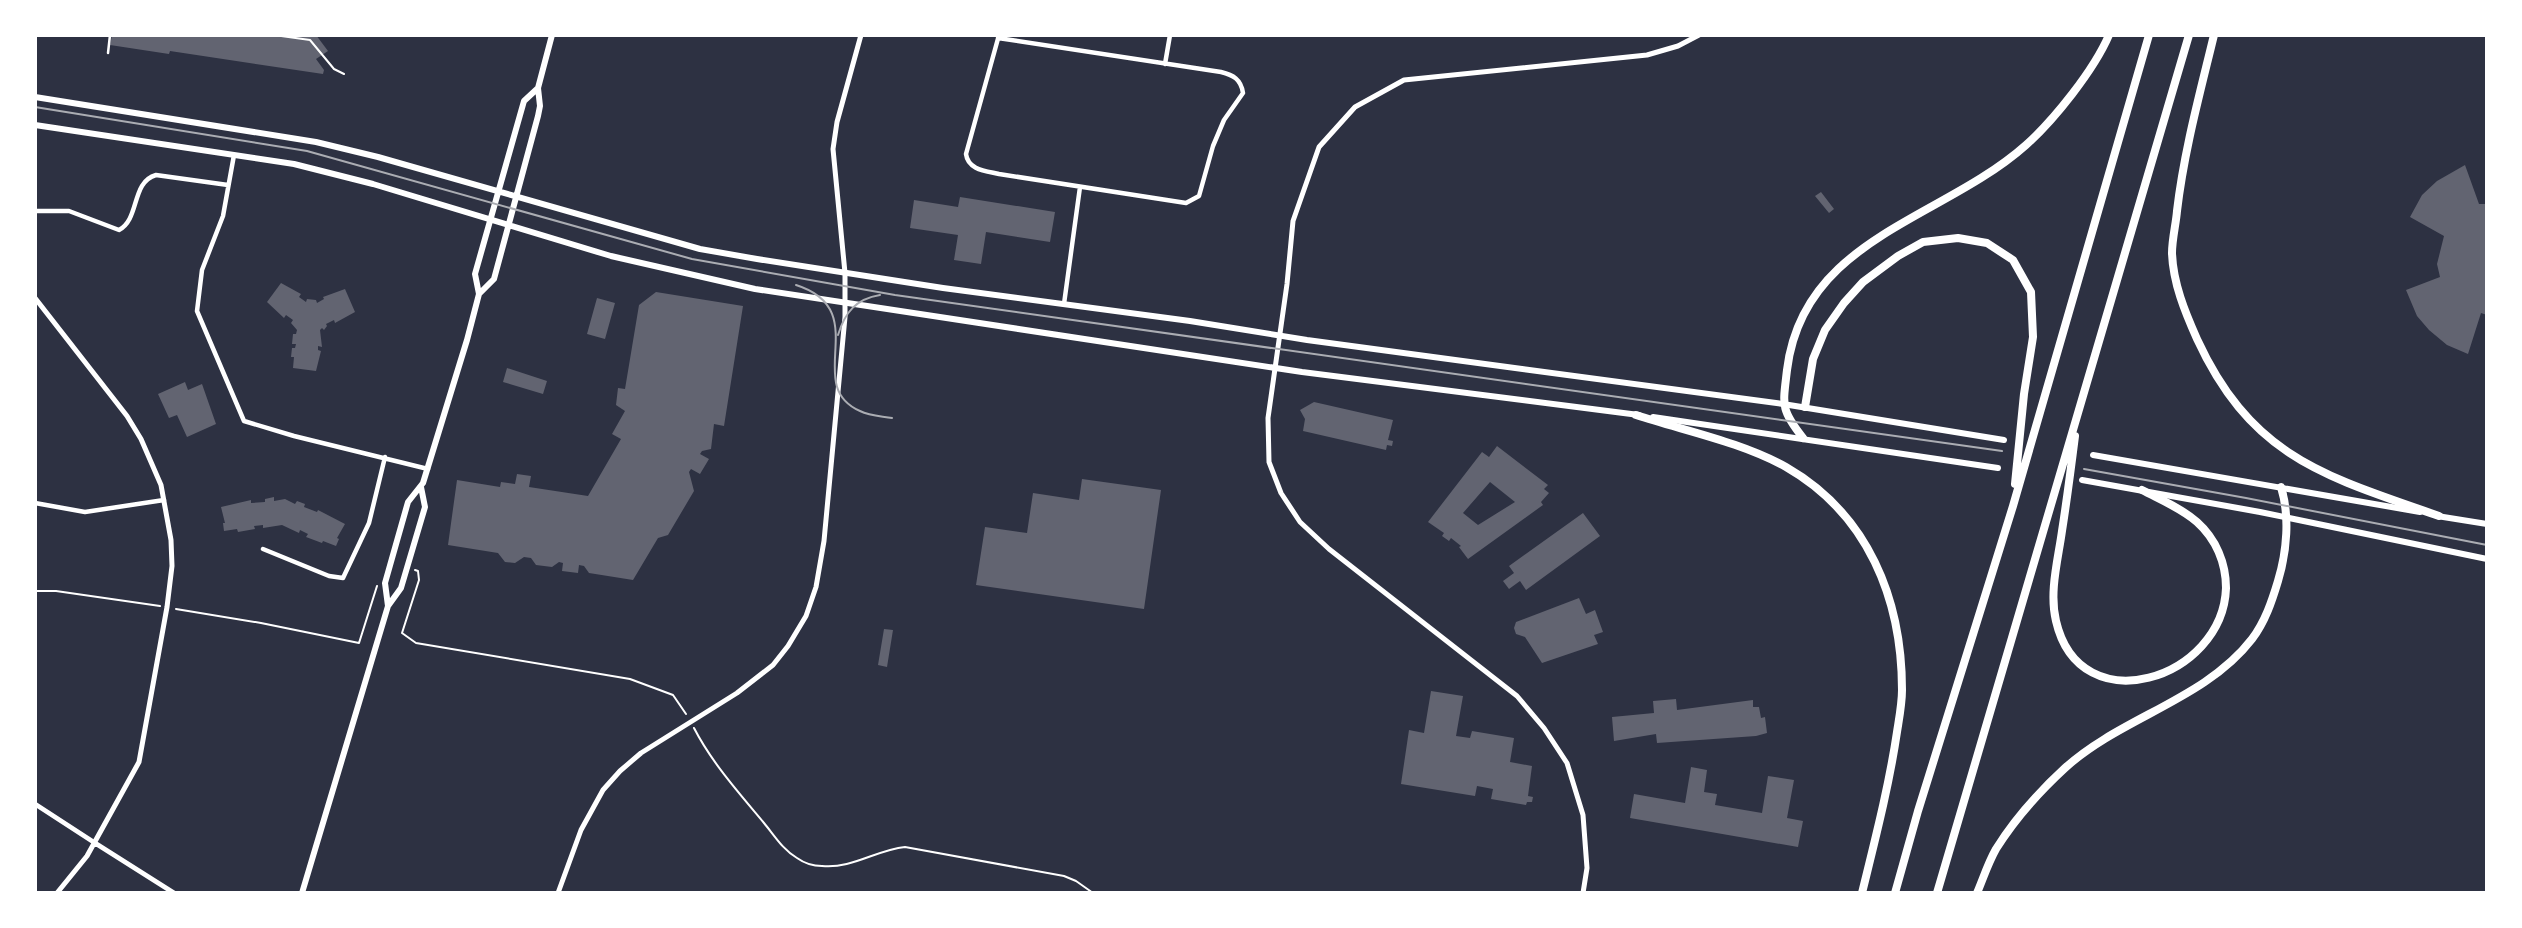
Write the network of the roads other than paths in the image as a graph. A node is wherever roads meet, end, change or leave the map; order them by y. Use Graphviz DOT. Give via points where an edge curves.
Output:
graph roads {
  1 [pos="110,35"];
  2 [pos="552,35"];
  3 [pos="861,35"];
  4 [pos="1170,35"];
  5 [pos="1699,35"];
  6 [pos="2109,35"];
  7 [pos="2149,35"];
  8 [pos="2189,35"];
  9 [pos="2214,35"];
  10 [pos="999,36"];
  11 [pos="108,53"];
  12 [pos="1165,64"];
  13 [pos="538,88"];
  14 [pos="35,97"];
  15 [pos="35,125"];
  16 [pos="234,155"];
  17 [pos="228,185"];
  18 [pos="1080,187"];
  19 [pos="498,192"];
  20 [pos="516,197"];
  21 [pos="35,211"];
  22 [pos="490,220"];
  23 [pos="509,226"];
  24 [pos="845,273"];
  25 [pos="479,294"];
  26 [pos="35,298"];
  27 [pos="845,302"];
  28 [pos="1063,305"];
  29 [pos="1279,335"];
  30 [pos="1275,366"];
  31 [pos="1783,404"];
  32 [pos="1805,407"];
  33 [pos="2079,409"];
  34 [pos="1636,415"];
  35 [pos="1803,438"];
  36 [pos="2004,440"];
  37 [pos="2093,455"];
  38 [pos="385,457"];
  39 [pos="1998,468"];
  40 [pos="428,469"];
  41 [pos="2082,480"];
  42 [pos="2281,486"];
  43 [pos="421,487"];
  44 [pos="2142,490"];
  45 [pos="164,500"];
  46 [pos="35,503"];
  47 [pos="2013,506"];
  48 [pos="2439,516"];
  49 [pos="2285,518"];
  50 [pos="2487,524"];
  51 [pos="263,549"];
  52 [pos="395,549"];
  53 [pos="411,553"];
  54 [pos="2487,559"];
  55 [pos="388,606"];
  56 [pos="35,804"];
  57 [pos="95,843"];
  58 [pos="57,893"];
  59 [pos="174,893"];
  60 [pos="302,893"];
  61 [pos="558,893"];
  62 [pos="1583,893"];
  63 [pos="1862,893"];
  64 [pos="1895,893"];
  65 [pos="1937,893"];
  66 [pos="1977,893"];
  1 -- 11 [label="lane"];
  2 -- 13 [label="main road"];
  3 -- 24 [label="street" via="833,149"];
  4 -- 12 [label="street"];
  5 -- 29 [label="street" via="1647,55 1404,80 1355,107 1319,147 1293,221"];
  6 -- 31 [label="highway" via="2073,92 2026,145 1968,187 1840,265 1798,326 1789,353"];
  7 -- 47 [label="highway"];
  8 -- 33 [label="highway"];
  9 -- 48 [label="highway" via="2183,164 2172,253 2181,305 2238,409 2284,450 2338,480"];
  10 -- 12 [label="street"];
  10 -- 18 [label="street" via="967,160 978,169"];
  12 -- 18 [label="street" via="1230,74 1242,86 1243,93 1213,146 1199,196 1186,203"];
  13 -- 19 [label="main road" via="523,101"];
  13 -- 20 [label="main road" via="540,106"];
  14 -- 19 [label="main road" via="316,142"];
  15 -- 16 [label="main road"];
  16 -- 17 [label="street"];
  16 -- 22 [label="main road" via="295,164"];
  17 -- 21 [label="street" via="151,176 143,184 126,226 119,230 69,211"];
  17 -- 38 [label="street" via="223,216 202,270 197,311 244,421"];
  18 -- 28 [label="street"];
  19 -- 20 [label="main road"];
  19 -- 22 [label="main road"];
  20 -- 23 [label="main road"];
  20 -- 24 [label="main road" via="700,249"];
  22 -- 23 [label="main road"];
  22 -- 25 [label="main road" via="475,274"];
  23 -- 25 [label="main road" via="494,279"];
  23 -- 27 [label="main road" via="679,273"];
  24 -- 27 [label="street"];
  24 -- 28 [label="main road"];
  25 -- 40 [label="main road"];
  26 -- 45 [label="street" via="127,416 157,474"];
  27 -- 30 [label="main road"];
  27 -- 61 [label="street" via="821,564 806,616 788,646 758,678 620,771 589,813"];
  28 -- 29 [label="main road"];
  29 -- 30 [label="street"];
  29 -- 31 [label="main road"];
  30 -- 34 [label="main road"];
  30 -- 62 [label="street" via="1269,462 1281,493 1300,522 1329,549 1517,696 1545,728 1567,764 1583,815 1587,868"];
  31 -- 32 [label="main road"];
  31 -- 35 [label="highway"];
  32 -- 36 [label="main road"];
  32 -- 47 [label="highway" via="1813,359 1825,330 1863,282 1923,242 1958,238 1987,243 2013,260 2031,292 2033,337"];
  33 -- 44 [label="highway" via="2053,600 2055,618 2065,644 2085,667 2129,682 2160,675 2186,660 2213,633 2225,597 2223,562 2207,532 2181,510"];
  33 -- 65 [label="highway"];
  34 -- 35 [label="main road"];
  34 -- 63 [label="highway" via="1747,450 1787,468 1822,492 1872,556 1895,616 1902,692 1894,754"];
  35 -- 39 [label="main road"];
  37 -- 42 [label="main road"];
  38 -- 40 [label="street"];
  38 -- 51 [label="street" via="369,523 343,578"];
  40 -- 43 [label="main road"];
  41 -- 44 [label="main road"];
  42 -- 48 [label="main road"];
  42 -- 49 [label="highway"];
  43 -- 52 [label="main road" via="408,502"];
  43 -- 53 [label="main road" via="425,507"];
  44 -- 49 [label="main road"];
  45 -- 46 [label="street" via="85,512"];
  45 -- 57 [label="street" via="172,566 142,750"];
  47 -- 64 [label="highway"];
  48 -- 50 [label="main road"];
  49 -- 54 [label="main road"];
  49 -- 66 [label="highway" via="2282,568 2253,637 2219,671 2067,767 2033,800 1996,850"];
  52 -- 53 [label="main road"];
  52 -- 55 [label="main road" via="385,583"];
  53 -- 55 [label="main road" via="401,588"];
  55 -- 60 [label="main road"];
  56 -- 57 [label="street"];
  57 -- 58 [label="street"];
  57 -- 59 [label="street"];
}
